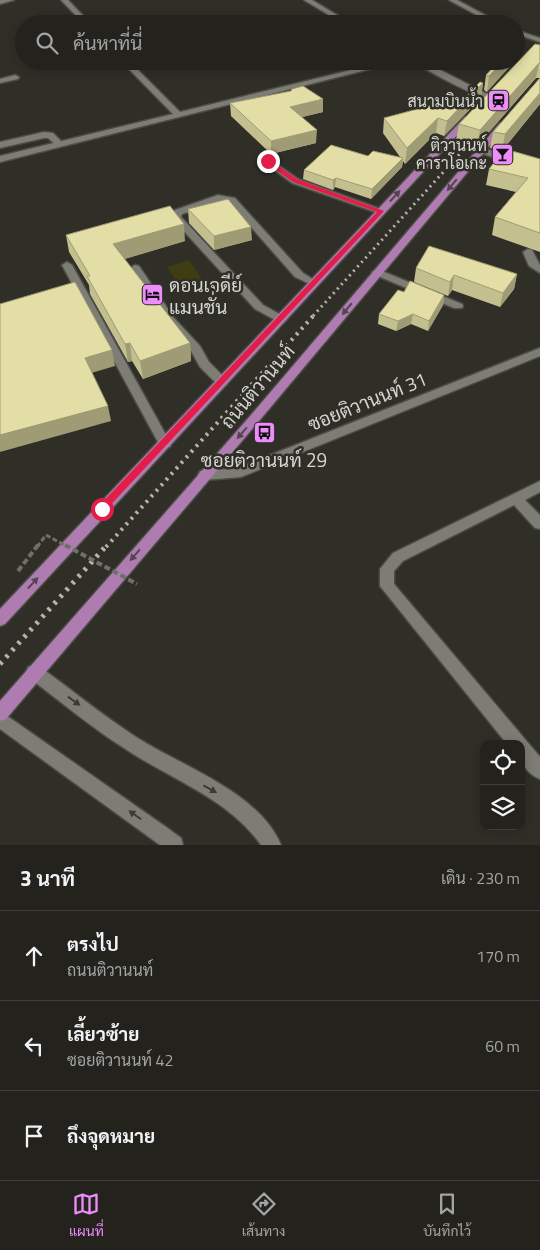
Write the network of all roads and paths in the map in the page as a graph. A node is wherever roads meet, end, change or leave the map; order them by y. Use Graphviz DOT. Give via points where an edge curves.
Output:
graph roads {
  1 [pos="11,0"];
  2 [pos="64,0"];
  3 [pos="307,0"];
  4 [pos="452,0"];
  5 [pos="0,2"];
  6 [pos="79,15"];
  7 [pos="333,15"];
  8 [pos="481,15"];
  9 [pos="525,37"];
  10 [pos="538,44"];
  11 [pos="134,70"];
  12 [pos="361,70"];
  13 [pos="433,70"];
  14 [pos="16,78"];
  15 [pos="0,81"];
  16 [pos="486,101"];
  17 [pos="231,102"];
  18 [pos="242,111"];
  19 [pos="178,115"];
  20 [pos="510,116"];
  21 [pos="60,144"];
  22 [pos="0,145"];
  23 [pos="481,150"];
  24 [pos="0,159"];
  25 [pos="268,161"];
  26 [pos="540,171"];
  27 [pos="381,211"];
  28 [pos="528,252"];
  29 [pos="68,265"];
  30 [pos="135,268"];
  31 [pos="540,270"];
  32 [pos="377,272"];
  33 [pos="314,283"];
  34 [pos="458,306"];
  35 [pos="281,319"];
  36 [pos="540,352"];
  37 [pos="222,382"];
  38 [pos="165,444"];
  39 [pos="205,475"];
  40 [pos="540,486"];
  41 [pos="515,498"];
  42 [pos="540,524"];
  43 [pos="46,535"];
  44 [pos="137,584"];
  45 [pos="0,619"];
  46 [pos="34,672"];
  47 [pos="0,713"];
  48 [pos="0,718"];
  49 [pos="515,740"];
  50 [pos="525,752"];
  51 [pos="540,770"];
  52 [pos="174,845"];
  53 [pos="272,845"];
  1 -- 5 [label="street"];
  2 -- 6 [label="street"];
  3 -- 7 [label="street"];
  4 -- 8 [label="street"];
  9 -- 10 [label="street"];
  11 -- 19 [label="street"];
  12 -- 17 [label="street"];
  13 -- 16 [label="street"];
  14 -- 15 [label="street"];
  27 -- 16 [label="main road, ถนนติวานนท์, one-way"];
  17 -- 18 [label="street"];
  17 -- 19 [label="street"];
  19 -- 21 [label="street"];
  20 -- 23 [label="main road, ถนนติวานนท์"];
  21 -- 22 [label="street" via="44,134"];
  21 -- 24 [label="street"];
  23 -- 26 [label="street"];
  23 -- 32 [label="main road, ถนนติวานนท์, one-way"];
  25 -- 27 [label="street" via="295,180"];
  27 -- 33 [label="main road, ถนนติวานนท์"];
  28 -- 31 [label="street"];
  29 -- 38 [label="street"];
  30 -- 37 [label="street" via="170,320"];
  32 -- 34 [label="street"];
  32 -- 39 [label="main road, ถนนติวานนท์, one-way"];
  33 -- 35 [label="main road, ถนนติวานนท์"];
  33 -- 35 [label="street" via="299,275 232,200 218,198 178,212 176,216 259,307"];
  35 -- 37 [label="main road, ถนนติวานนท์"];
  36 -- 39 [label="street, ซอยติวานนท์ 31" via="236,474"];
  37 -- 38 [label="main road, ถนนติวานนท์"];
  45 -- 38 [label="main road, ถนนติวานนท์, one-way"];
  39 -- 46 [label="main road, ถนนติวานนท์, one-way"];
  40 -- 41 [label="street"];
  41 -- 42 [label="street"];
  41 -- 49 [label="street" via="398,557 387,569 387,586"];
  43 -- 44 [label="path, bridge"];
  46 -- 47 [label="main road, ถนนติวานนท์"];
  46 -- 53 [label="street, one-way" via="144,752 231,800 265,832"];
  52 -- 48 [label="street, one-way"];
  50 -- 51 [label="street"];
}
